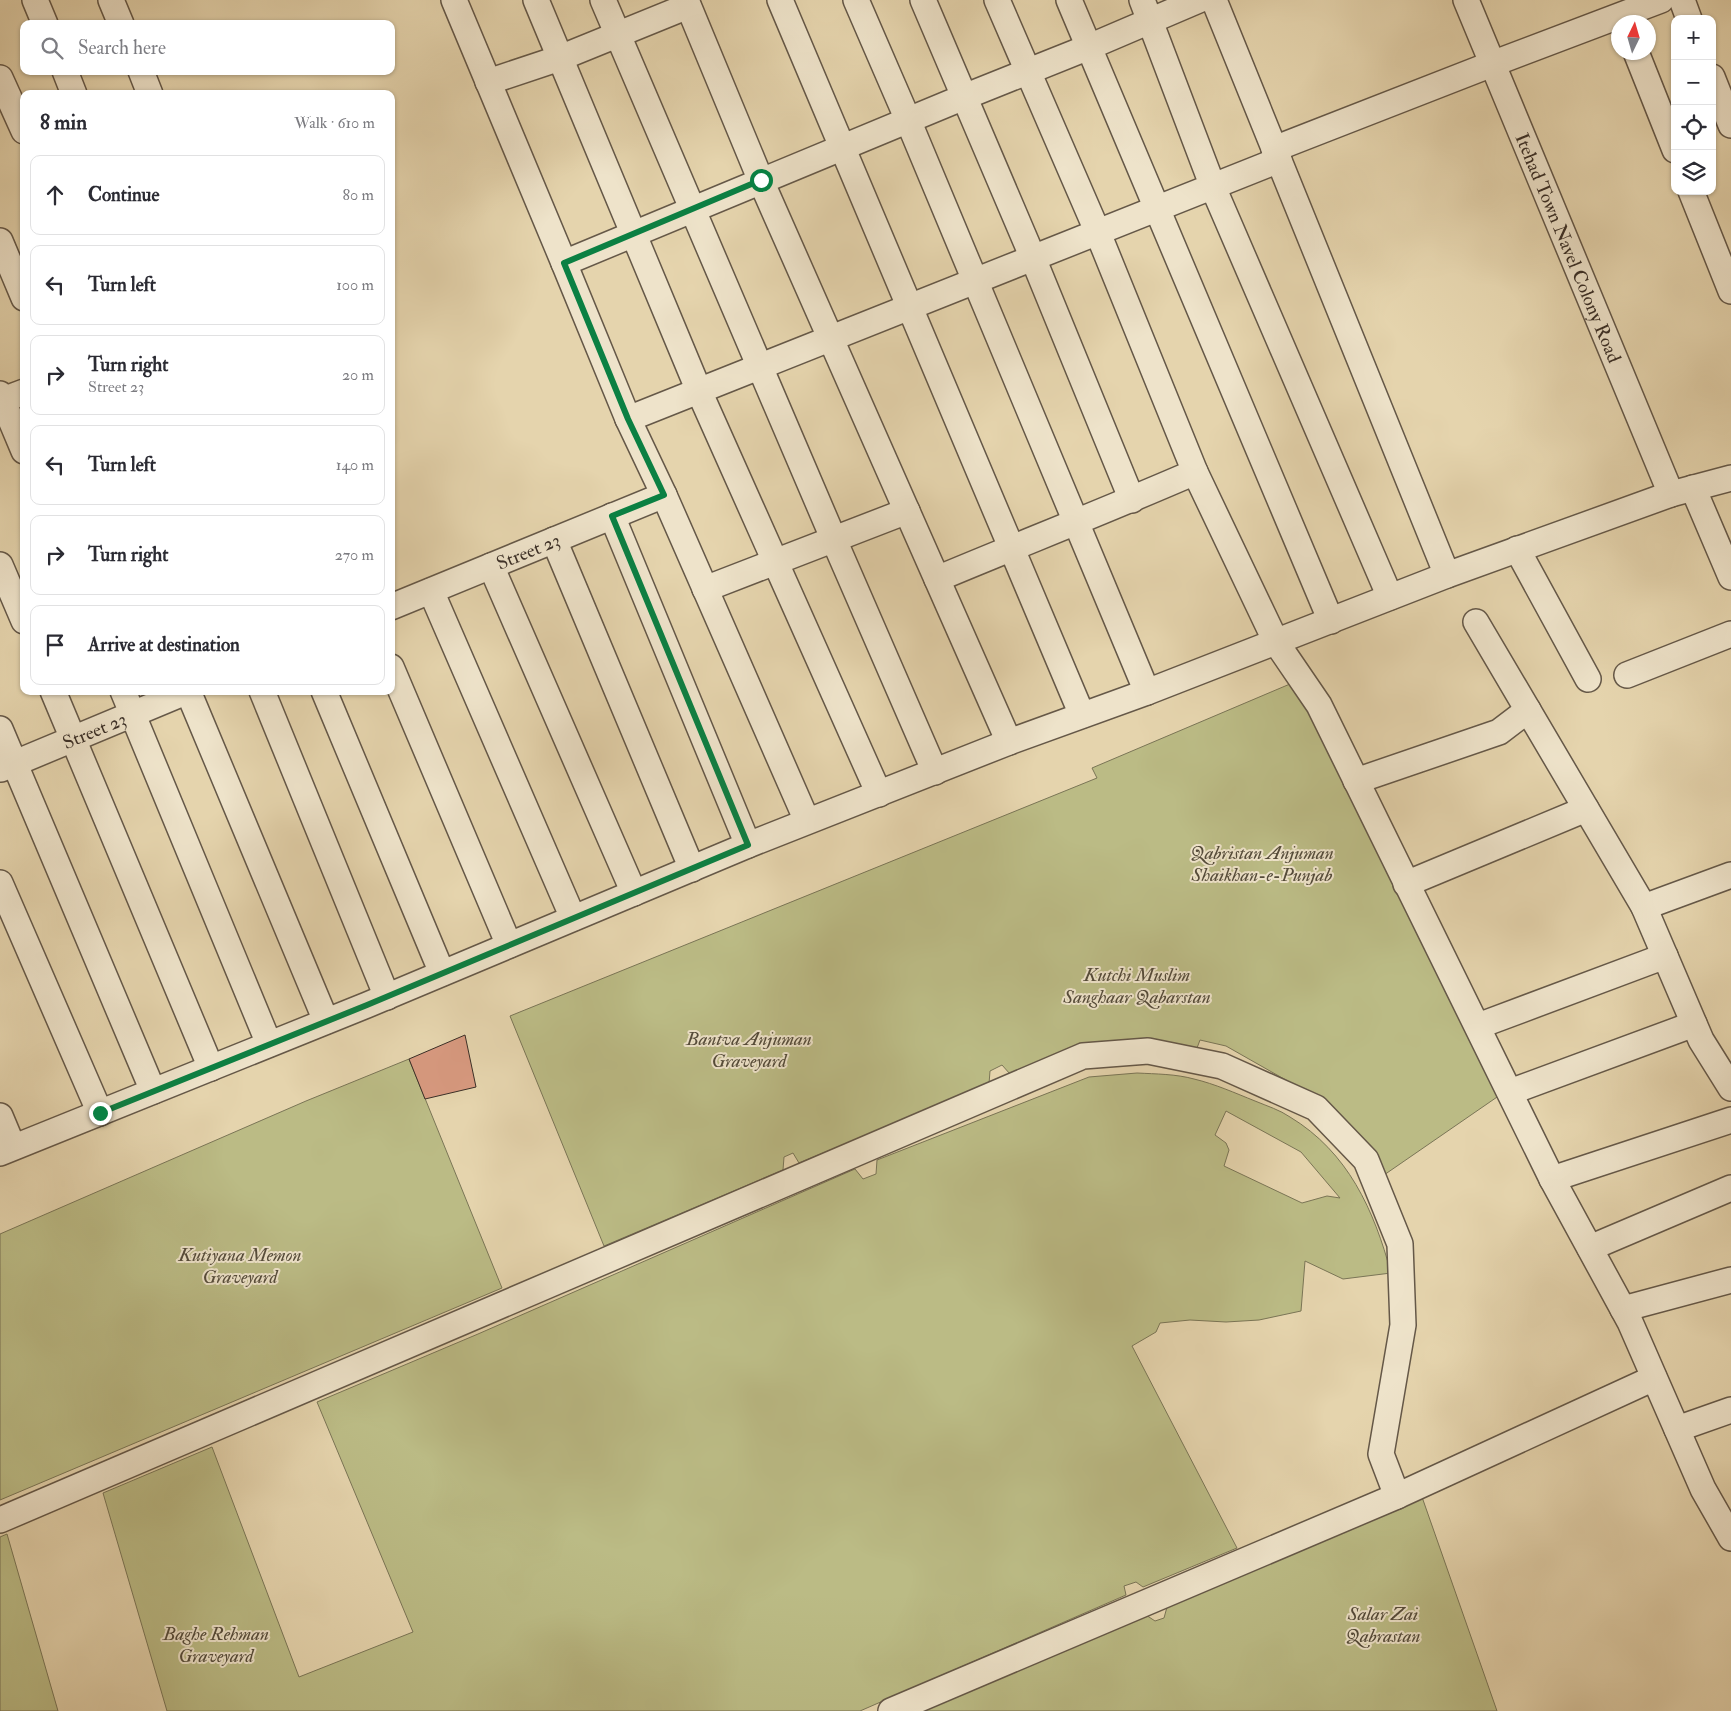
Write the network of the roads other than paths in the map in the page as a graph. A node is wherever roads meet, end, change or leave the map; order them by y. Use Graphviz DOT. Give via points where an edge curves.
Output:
graph roads {
  1 [pos="35,0"];
  2 [pos="111,0"];
  3 [pos="454,0"];
  4 [pos="536,0"];
  5 [pos="603,0"];
  6 [pos="780,0"];
  7 [pos="856,0"];
  8 [pos="923,0"];
  9 [pos="997,0"];
  10 [pos="1069,0"];
  11 [pos="1199,0"];
  12 [pos="1214,0"];
  13 [pos="1466,0"];
  14 [pos="1661,0"];
  15 [pos="1682,0"];
  16 [pos="687,3"];
  17 [pos="1146,10"];
  18 [pos="1620,13"];
  19 [pos="1688,15"];
  20 [pos="43,20"];
  21 [pos="119,20"];
  22 [pos="618,35"];
  23 [pos="1089,47"];
  24 [pos="560,58"];
  25 [pos="1639,60"];
  26 [pos="1492,64"];
  27 [pos="1028,71"];
  28 [pos="67,75"];
  29 [pos="143,75"];
  30 [pos="0,78"];
  31 [pos="488,82"];
  32 [pos="1716,87"];
  33 [pos="72,90"];
  34 [pos="148,90"];
  35 [pos="964,97"];
  36 [pos="908,120"];
  37 [pos="20,122"];
  38 [pos="1731,125"];
  39 [pos="1671,140"];
  40 [pos="841,148"];
  41 [pos="1276,155"];
  42 [pos="761,180"];
  43 [pos="1213,187"];
  44 [pos="1693,195"];
  45 [pos="1156,209"];
  46 [pos="692,210"];
  47 [pos="1098,233"];
  48 [pos="634,235"];
  49 [pos="0,241"];
  50 [pos="1033,258"];
  51 [pos="564,263"];
  52 [pos="975,281"];
  53 [pos="20,288"];
  54 [pos="1731,291"];
  55 [pos="910,307"];
  56 [pos="831,339"];
  57 [pos="760,366"];
  58 [pos="699,391"];
  59 [pos="7,397"];
  60 [pos="628,419"];
  61 [pos="20,438"];
  62 [pos="1195,472"];
  63 [pos="1731,478"];
  64 [pos="1682,491"];
  65 [pos="664,495"];
  66 [pos="1132,500"];
  67 [pos="907,511"];
  68 [pos="612,516"];
  69 [pos="1076,523"];
  70 [pos="554,540"];
  71 [pos="834,540"];
  72 [pos="1012,547"];
  73 [pos="1517,550"];
  74 [pos="775,562"];
  75 [pos="0,565"];
  76 [pos="491,566"];
  77 [pos="1447,575"];
  78 [pos="1731,577"];
  79 [pos="937,579"];
  80 [pos="705,589"];
  81 [pos="430,591"];
  82 [pos="1390,597"];
  83 [pos="395,605"];
  84 [pos="20,612"];
  85 [pos="1331,621"];
  86 [pos="1476,622"];
  87 [pos="1731,634"];
  88 [pos="1276,642"];
  89 [pos="1627,675"];
  90 [pos="395,677"];
  91 [pos="1588,679"];
  92 [pos="1147,692"];
  93 [pos="55,695"];
  94 [pos="125,695"];
  95 [pos="178,695"];
  96 [pos="190,695"];
  97 [pos="264,695"];
  98 [pos="326,695"];
  99 [pos="1528,710"];
  100 [pos="132,714"];
  101 [pos="1082,715"];
  102 [pos="0,729"];
  103 [pos="73,739"];
  104 [pos="1009,742"];
  105 [pos="7,766"];
  106 [pos="935,772"];
  107 [pos="1356,781"];
  108 [pos="879,794"];
  109 [pos="1586,809"];
  110 [pos="807,821"];
  111 [pos="748,845"];
  112 [pos="692,869"];
  113 [pos="1731,875"];
  114 [pos="0,883"];
  115 [pos="1406,884"];
  116 [pos="634,892"];
  117 [pos="1644,907"];
  118 [pos="573,918"];
  119 [pos="508,945"];
  120 [pos="1665,956"];
  121 [pos="442,973"];
  122 [pos="386,996"];
  123 [pos="326,1021"];
  124 [pos="1694,1024"];
  125 [pos="1478,1026"];
  126 [pos="269,1044"];
  127 [pos="211,1068"];
  128 [pos="1731,1088"];
  129 [pos="153,1091"];
  130 [pos="1510,1092"];
  131 [pos="100,1113"];
  132 [pos="0,1116"];
  133 [pos="1731,1120"];
  134 [pos="7,1150"];
  135 [pos="1552,1179"];
  136 [pos="1731,1188"];
  137 [pos="1590,1248"];
  138 [pos="1731,1280"];
  139 [pos="1623,1309"];
  140 [pos="1654,1378"];
  141 [pos="1731,1410"];
  142 [pos="1677,1430"];
  143 [pos="1397,1496"];
  144 [pos="0,1520"];
  145 [pos="1731,1538"];
  146 [pos="891,1711"];
  1 -- 20 [label="street"];
  2 -- 21 [label="street"];
  3 -- 31 [label="street"];
  4 -- 24 [label="street"];
  5 -- 22 [label="street"];
  6 -- 40 [label="street"];
  7 -- 36 [label="street"];
  8 -- 35 [label="street"];
  9 -- 27 [label="street"];
  10 -- 23 [label="street"];
  11 -- 17 [label="street"];
  12 -- 41 [label="street"];
  13 -- 26 [label="street, Itehad Town Navel Colony Road"];
  14 -- 18 [label="street"];
  15 -- 19 [label="street"];
  16 -- 22 [label="street"];
  16 -- 42 [label="street"];
  17 -- 23 [label="street"];
  17 -- 43 [label="street"];
  18 -- 26 [label="street"];
  22 -- 24 [label="street"];
  22 -- 46 [label="street"];
  23 -- 27 [label="street"];
  23 -- 45 [label="street"];
  24 -- 31 [label="street"];
  24 -- 48 [label="street"];
  25 -- 39 [label="street"];
  26 -- 41 [label="street"];
  26 -- 64 [label="street, Itehad Town Navel Colony Road"];
  27 -- 35 [label="street"];
  27 -- 47 [label="street"];
  28 -- 33 [label="street"];
  29 -- 34 [label="street"];
  30 -- 37 [label="street"];
  31 -- 51 [label="street"];
  32 -- 38 [label="street"];
  35 -- 36 [label="street"];
  35 -- 50 [label="street"];
  36 -- 40 [label="street"];
  36 -- 52 [label="street"];
  40 -- 42 [label="street"];
  40 -- 55 [label="street"];
  41 -- 43 [label="street"];
  41 -- 77 [label="street"];
  42 -- 46 [label="street"];
  42 -- 56 [label="street"];
  43 -- 45 [label="street"];
  43 -- 82 [label="street"];
  44 -- 54 [label="street"];
  45 -- 47 [label="street"];
  45 -- 85 [label="street"];
  46 -- 48 [label="street"];
  46 -- 57 [label="street"];
  47 -- 50 [label="street"];
  47 -- 62 [label="street"];
  48 -- 51 [label="street"];
  48 -- 58 [label="street"];
  49 -- 53 [label="street"];
  50 -- 52 [label="street"];
  50 -- 66 [label="street"];
  51 -- 60 [label="street"];
  52 -- 55 [label="street"];
  52 -- 69 [label="street"];
  55 -- 56 [label="street"];
  55 -- 72 [label="street"];
  56 -- 57 [label="street"];
  56 -- 67 [label="street"];
  57 -- 58 [label="street"];
  57 -- 71 [label="street"];
  58 -- 60 [label="street"];
  58 -- 74 [label="street"];
  59 -- 61 [label="street"];
  60 -- 65 [label="street"];
  62 -- 66 [label="street"];
  62 -- 88 [label="street"];
  63 -- 64 [label="street"];
  64 -- 73 [label="street"];
  64 -- 78 [label="street, Itehad Town Navel Colony Road"];
  65 -- 68 [label="street, Street 23"];
  65 -- 80 [label="street"];
  66 -- 69 [label="street"];
  67 -- 71 [label="street"];
  67 -- 79 [label="street"];
  68 -- 70 [label="street, Street 23"];
  68 -- 111 [label="street"];
  69 -- 72 [label="street"];
  69 -- 92 [label="street"];
  70 -- 76 [label="street, Street 23"];
  70 -- 112 [label="street"];
  71 -- 74 [label="street"];
  71 -- 106 [label="street"];
  72 -- 79 [label="street"];
  72 -- 101 [label="street"];
  73 -- 77 [label="street"];
  73 -- 91 [label="street"];
  74 -- 80 [label="street"];
  74 -- 108 [label="street"];
  75 -- 84 [label="street"];
  76 -- 81 [label="street, Street 23"];
  76 -- 116 [label="street"];
  77 -- 82 [label="street"];
  79 -- 104 [label="street"];
  80 -- 110 [label="street"];
  81 -- 83 [label="street, Street 23"];
  81 -- 118 [label="street"];
  82 -- 85 [label="street"];
  85 -- 88 [label="street"];
  86 -- 99 [label="street"];
  87 -- 89 [label="street"];
  88 -- 92 [label="street"];
  88 -- 107 [label="street" via="1319,705"];
  90 -- 119 [label="street"];
  92 -- 101 [label="street"];
  93 -- 103 [label="street"];
  94 -- 100 [label="street"];
  95 -- 100 [label="street, Street 23"];
  96 -- 123 [label="street"];
  97 -- 122 [label="street"];
  98 -- 121 [label="street"];
  99 -- 107 [label="street" via="1499,732"];
  99 -- 109 [label="street"];
  100 -- 103 [label="street, Street 23"];
  100 -- 126 [label="street"];
  101 -- 104 [label="street"];
  102 -- 105 [label="street"];
  103 -- 105 [label="street, Street 23"];
  103 -- 127 [label="street"];
  104 -- 106 [label="street"];
  105 -- 129 [label="street"];
  106 -- 108 [label="street"];
  107 -- 115 [label="street"];
  108 -- 110 [label="street"];
  109 -- 115 [label="street"];
  109 -- 117 [label="street"];
  110 -- 111 [label="street"];
  111 -- 112 [label="street"];
  112 -- 116 [label="street"];
  113 -- 117 [label="street"];
  114 -- 131 [label="street"];
  115 -- 125 [label="street"];
  116 -- 118 [label="street"];
  117 -- 120 [label="street"];
  118 -- 119 [label="street"];
  119 -- 121 [label="street"];
  120 -- 124 [label="street"];
  120 -- 125 [label="street"];
  121 -- 122 [label="street"];
  122 -- 123 [label="street"];
  123 -- 126 [label="street"];
  124 -- 128 [label="street"];
  124 -- 130 [label="street"];
  125 -- 130 [label="street"];
  126 -- 127 [label="street"];
  127 -- 129 [label="street"];
  129 -- 131 [label="street"];
  130 -- 135 [label="street"];
  131 -- 134 [label="street"];
  132 -- 134 [label="street"];
  133 -- 135 [label="street"];
  135 -- 137 [label="street"];
  136 -- 137 [label="street"];
  137 -- 139 [label="street"];
  138 -- 139 [label="street"];
  139 -- 140 [label="street"];
  140 -- 142 [label="street"];
  140 -- 143 [label="street"];
  141 -- 142 [label="street"];
  142 -- 145 [label="street" via="1703,1489"];
  143 -- 144 [label="street" via="1381,1454 1403,1325 1400,1244 1366,1160 1316,1108 1222,1066 1148,1051 1084,1056"];
  143 -- 146 [label="street"];
}
